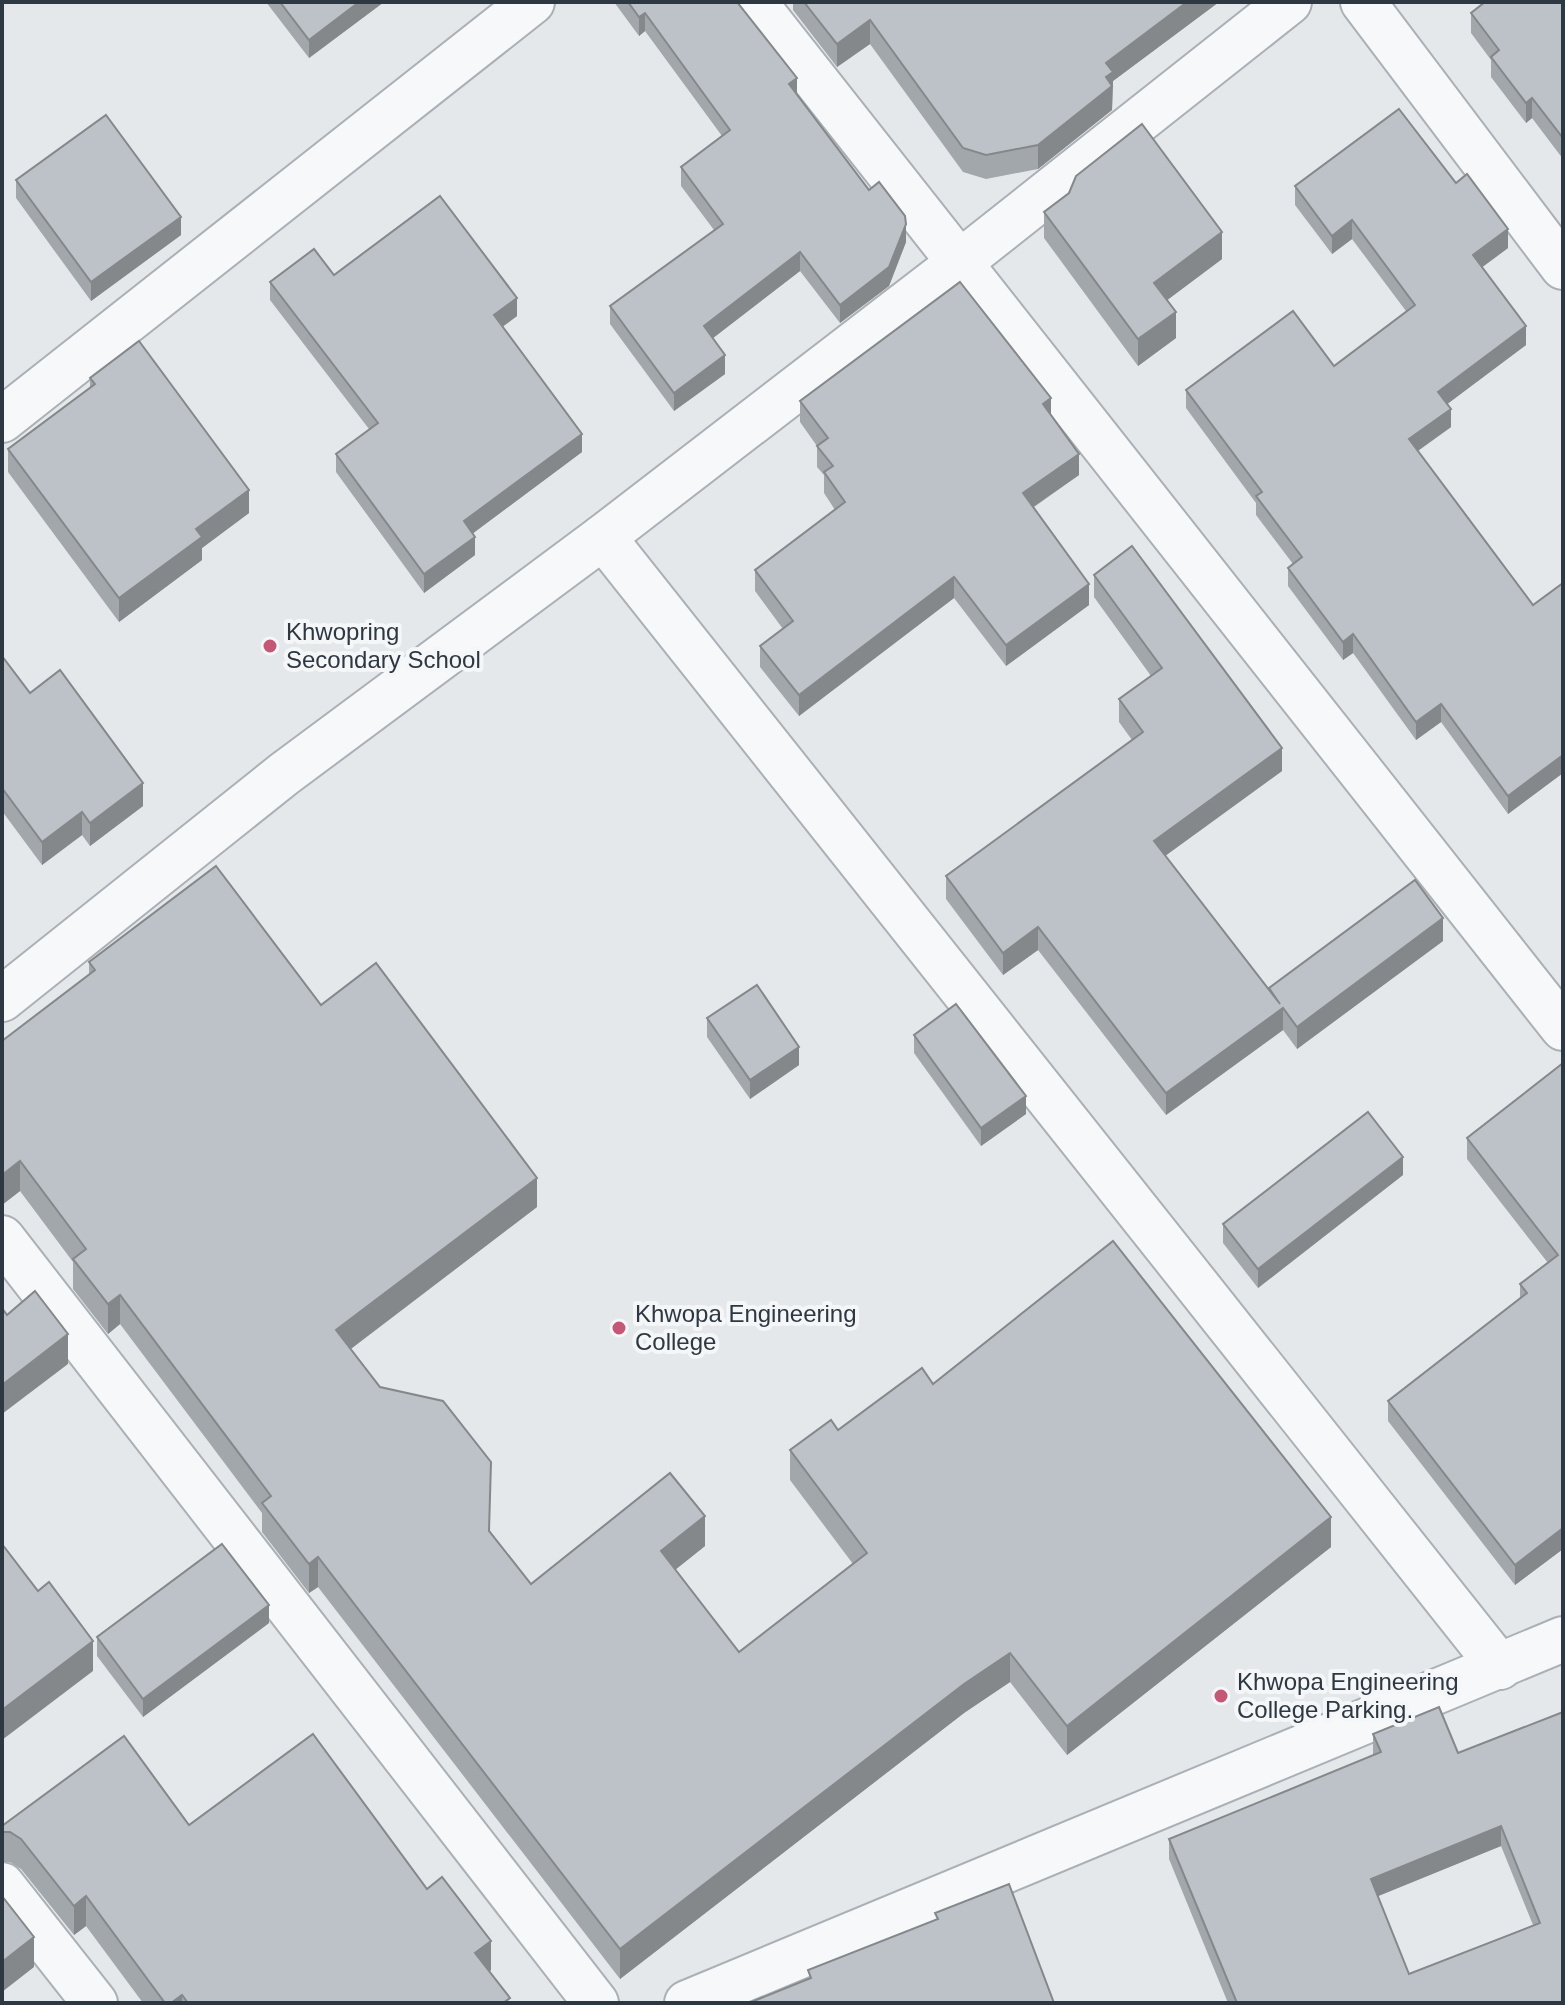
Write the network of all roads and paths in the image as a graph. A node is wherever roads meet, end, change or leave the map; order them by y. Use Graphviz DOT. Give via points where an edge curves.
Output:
graph roads {
  1 [pos="532,2"];
  2 [pos="754,2"];
  3 [pos="1289,2"];
  4 [pos="1363,2"];
  5 [pos="959,263"];
  6 [pos="1563,267"];
  7 [pos="2,420"];
  8 [pos="603,537"];
  9 [pos="2,999"];
  10 [pos="1563,1028"];
  11 [pos="2,1238"];
  12 [pos="1563,1639"];
  13 [pos="1500,1667"];
  14 [pos="2,1885"];
  15 [pos="95,2003"];
  16 [pos="596,2003"];
  17 [pos="687,2003"];
  1 -- 7 [label="street"];
  2 -- 5 [label="street"];
  3 -- 5 [label="street"];
  4 -- 6 [label="street"];
  5 -- 8 [label="street"];
  5 -- 10 [label="street"];
  8 -- 9 [label="street" via="284,774"];
  8 -- 13 [label="street"];
  11 -- 16 [label="street"];
  12 -- 13 [label="street"];
  13 -- 17 [label="street"];
  14 -- 15 [label="street"];
}
